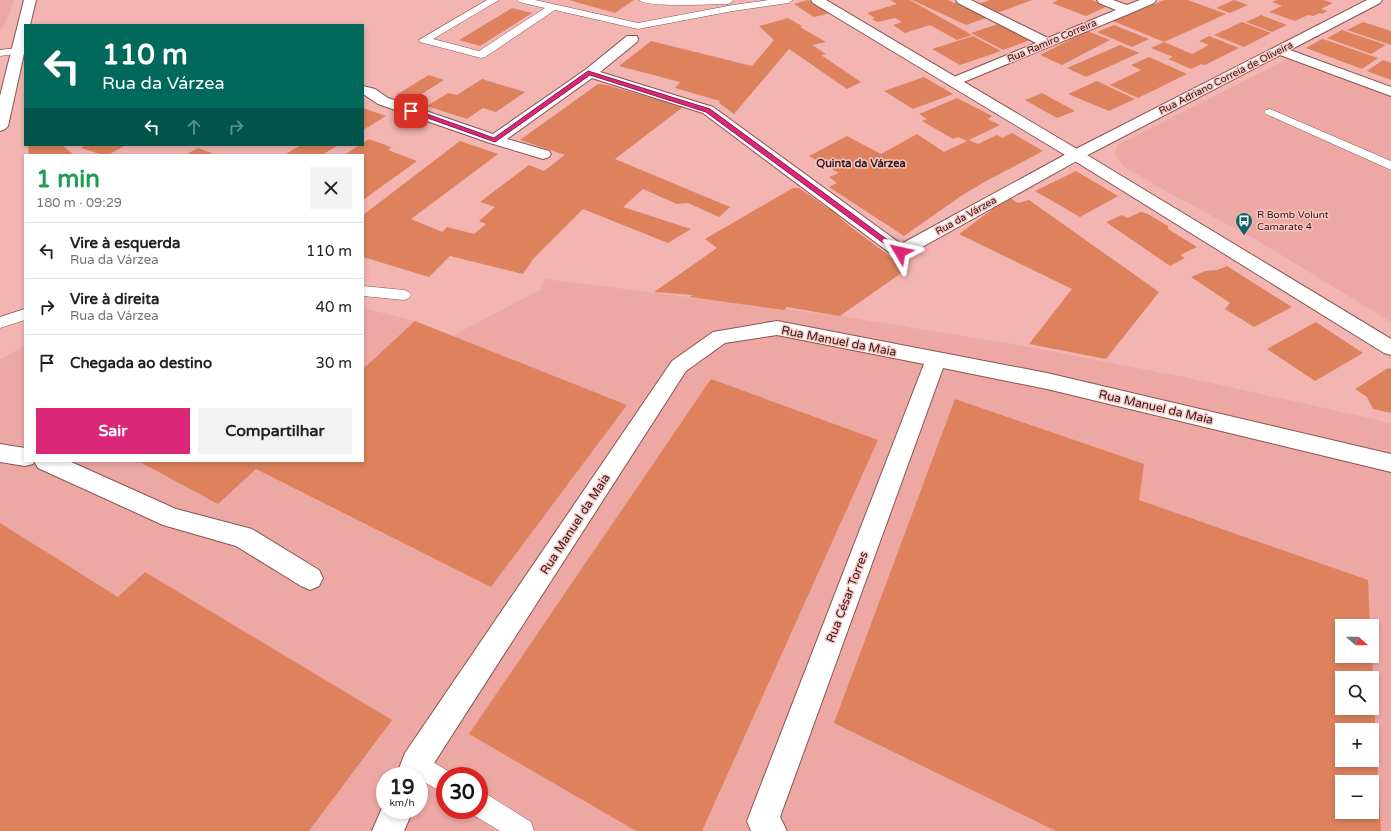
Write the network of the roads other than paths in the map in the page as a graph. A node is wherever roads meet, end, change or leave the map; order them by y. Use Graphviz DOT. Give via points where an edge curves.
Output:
graph roads {
  1 [pos="30,0"];
  2 [pos="494,0"];
  3 [pos="522,0"];
  4 [pos="644,0"];
  5 [pos="748,0"];
  6 [pos="788,0"];
  7 [pos="817,0"];
  8 [pos="962,0"];
  9 [pos="1103,0"];
  10 [pos="1150,0"];
  11 [pos="1376,0"];
  12 [pos="553,7"];
  13 [pos="1127,10"];
  14 [pos="24,24"];
  15 [pos="24,26"];
  16 [pos="632,39"];
  17 [pos="1047,43"];
  18 [pos="1279,50"];
  19 [pos="18,51"];
  20 [pos="0,53"];
  21 [pos="590,73"];
  22 [pos="954,82"];
  23 [pos="364,90"];
  24 [pos="1391,92"];
  25 [pos="1270,112"];
  26 [pos="0,126"];
  27 [pos="495,140"];
  28 [pos="543,154"];
  29 [pos="1076,155"];
  30 [pos="1391,166"];
  31 [pos="364,290"];
  32 [pos="404,295"];
  33 [pos="24,314"];
  34 [pos="0,323"];
  35 [pos="1391,348"];
  36 [pos="936,360"];
  37 [pos="0,453"];
  38 [pos="24,458"];
  39 [pos="48,462"];
  40 [pos="1391,463"];
  41 [pos="310,578"];
  42 [pos="416,767"];
  43 [pos="488,810"];
  44 [pos="393,819"];
  45 [pos="388,831"];
  46 [pos="522,831"];
  47 [pos="771,831"];
  1 -- 14 [label="street"];
  2 -- 12 [label="lane" via="424,40 480,55"];
  3 -- 12 [label="lane"];
  4 -- 5 [label="lane"];
  6 -- 12 [label="lane" via="638,26"];
  7 -- 22 [label="street"];
  8 -- 17 [label="street"];
  9 -- 13 [label="street"];
  10 -- 13 [label="street, Rua Ramiro Correira"];
  11 -- 18 [label="street, Rua Adriano Correia de Oliveira"];
  13 -- 17 [label="street, Rua Ramiro Correira"];
  15 -- 19 [label="street"];
  16 -- 21 [label="street"];
  17 -- 22 [label="street, Rua Ramiro Correira"];
  18 -- 24 [label="street"];
  18 -- 29 [label="street, Rua Adriano Correia de Oliveira"];
  19 -- 20 [label="lane"];
  19 -- 26 [label="street"];
  21 -- 27 [label="street"];
  21 -- 29 [label="street, Rua da Várzea" via="708,110 900,252"];
  22 -- 29 [label="street"];
  23 -- 27 [label="street" via="383,101"];
  25 -- 30 [label="lane"];
  27 -- 28 [label="street"];
  29 -- 35 [label="street"];
  31 -- 32 [label="lane"];
  33 -- 34 [label="lane"];
  36 -- 40 [label="street, Rua Manuel da Maia" via="1047,381"];
  36 -- 42 [label="street, Rua Manuel da Maia" via="778,328 720,337 679,366"];
  36 -- 47 [label="street, Rua César Torres" via="763,821"];
  37 -- 38 [label="street"];
  39 -- 41 [label="street" via="172,518 243,537"];
  43 -- 46 [label="lane"];
  44 -- 45 [label="street"];
}
